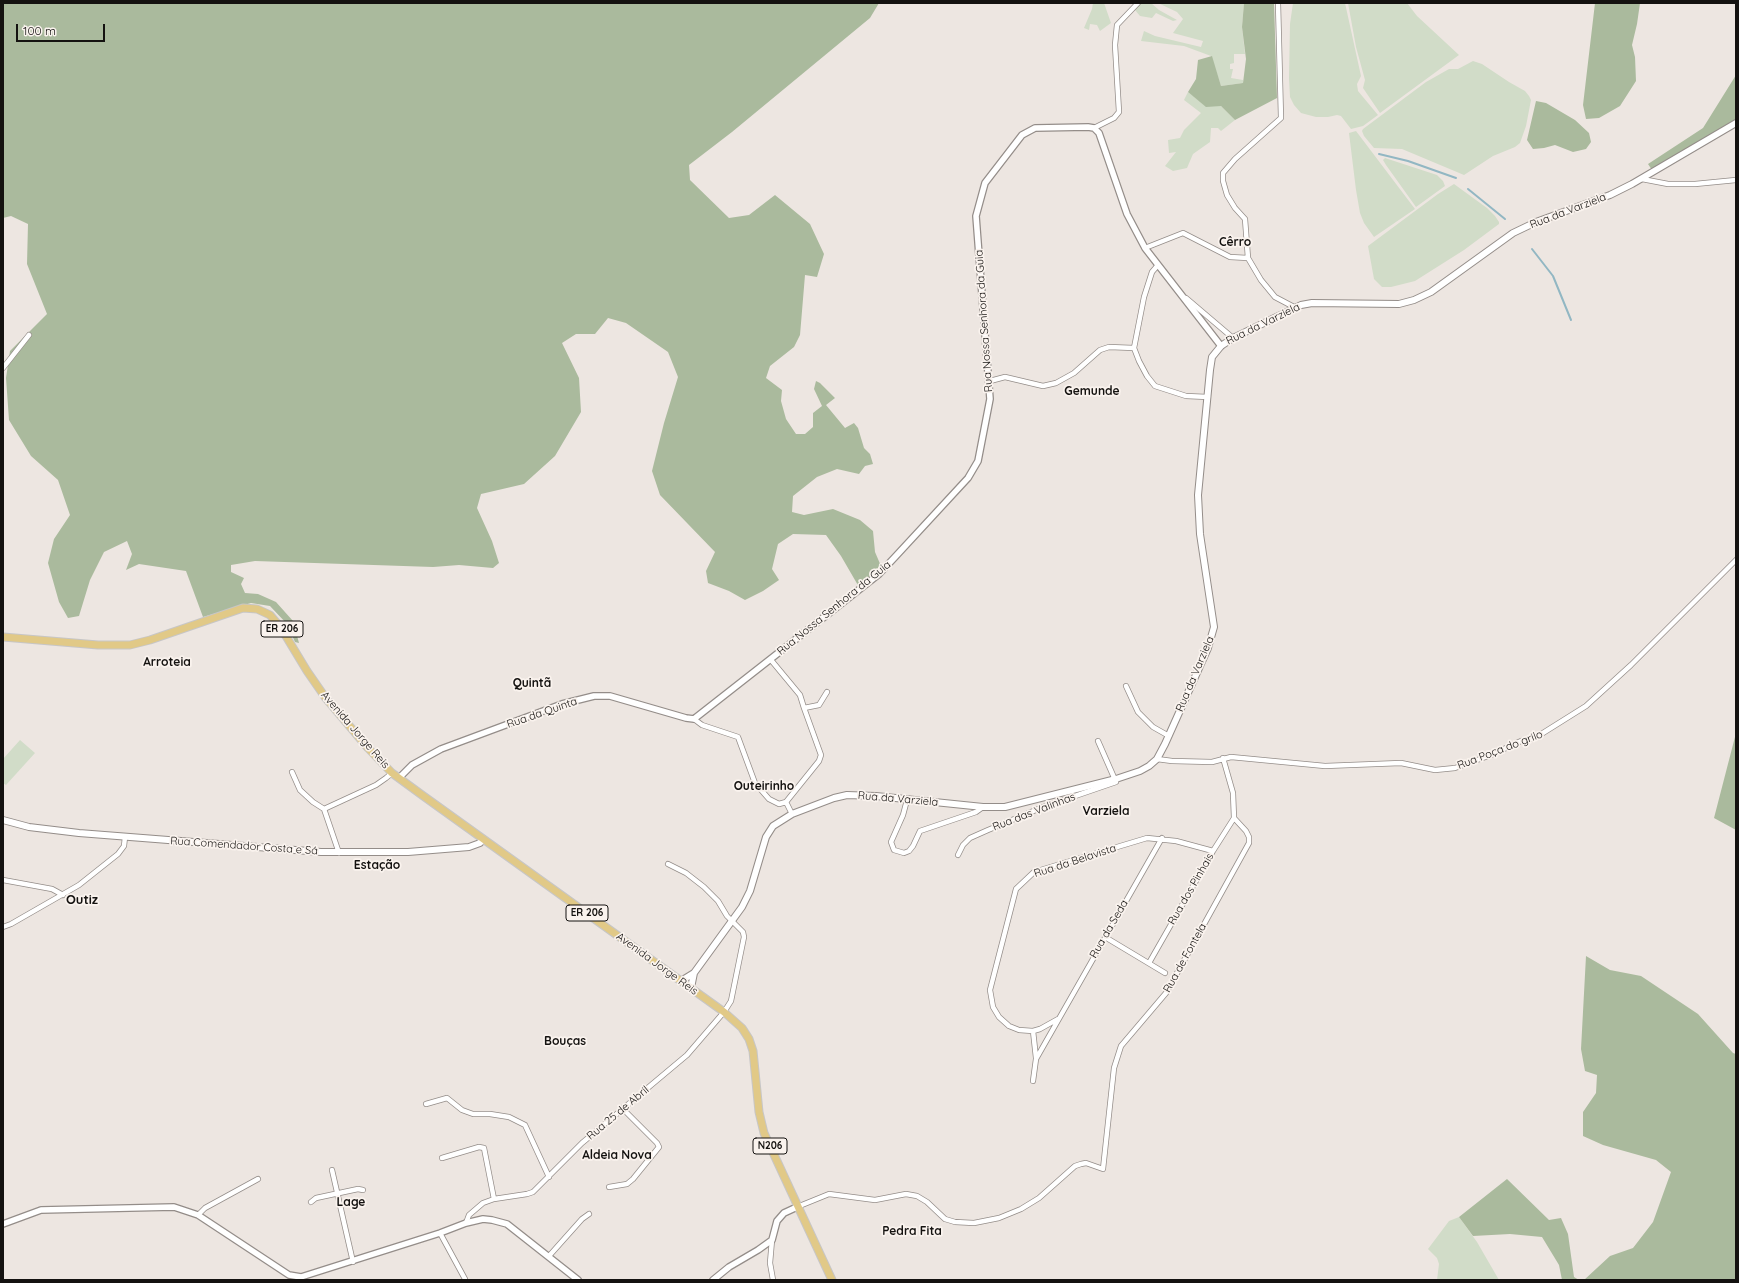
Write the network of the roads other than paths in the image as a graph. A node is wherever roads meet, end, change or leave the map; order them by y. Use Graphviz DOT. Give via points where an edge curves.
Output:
graph roads {
  1 [pos="1138,3"];
  2 [pos="1278,3"];
  3 [pos="1736,123"];
  4 [pos="1094,128"];
  5 [pos="1642,179"];
  6 [pos="1736,180"];
  7 [pos="1145,248"];
  8 [pos="1248,258"];
  9 [pos="1158,265"];
  10 [pos="1183,298"];
  11 [pos="1294,307"];
  12 [pos="29,336"];
  13 [pos="1233,338"];
  14 [pos="1221,346"];
  15 [pos="1134,348"];
  16 [pos="3,368"];
  17 [pos="990,381"];
  18 [pos="1208,397"];
  19 [pos="1736,560"];
  20 [pos="3,637"];
  21 [pos="771,660"];
  22 [pos="1126,686"];
  23 [pos="827,692"];
  24 [pos="804,708"];
  25 [pos="694,719"];
  26 [pos="1168,736"];
  27 [pos="1098,741"];
  28 [pos="1223,758"];
  29 [pos="1157,759"];
  30 [pos="292,772"];
  31 [pos="392,772"];
  32 [pos="399,778"];
  33 [pos="1116,779"];
  34 [pos="907,800"];
  35 [pos="786,802"];
  36 [pos="983,807"];
  37 [pos="324,809"];
  38 [pos="792,814"];
  39 [pos="1234,818"];
  40 [pos="3,820"];
  41 [pos="126,837"];
  42 [pos="1162,838"];
  43 [pos="483,839"];
  44 [pos="1213,851"];
  45 [pos="339,853"];
  46 [pos="958,855"];
  47 [pos="668,864"];
  48 [pos="3,880"];
  49 [pos="63,895"];
  50 [pos="733,918"];
  51 [pos="3,927"];
  52 [pos="1105,937"];
  53 [pos="1149,962"];
  54 [pos="1165,972"];
  55 [pos="694,973"];
  56 [pos="681,981"];
  57 [pos="691,988"];
  58 [pos="724,1012"];
  59 [pos="1058,1019"];
  60 [pos="1033,1031"];
  61 [pos="1036,1059"];
  62 [pos="1033,1081"];
  63 [pos="426,1104"];
  64 [pos="622,1108"];
  65 [pos="442,1158"];
  66 [pos="332,1170"];
  67 [pos="549,1177"];
  68 [pos="258,1179"];
  69 [pos="609,1187"];
  70 [pos="363,1190"];
  71 [pos="337,1194"];
  72 [pos="494,1199"];
  73 [pos="310,1202"];
  74 [pos="797,1206"];
  75 [pos="589,1214"];
  76 [pos="198,1215"];
  77 [pos="466,1223"];
  78 [pos="3,1224"];
  79 [pos="440,1233"];
  80 [pos="772,1240"];
  81 [pos="549,1256"];
  82 [pos="353,1262"];
  83 [pos="288,1278"];
  84 [pos="464,1278"];
  85 [pos="578,1280"];
  86 [pos="713,1280"];
  87 [pos="773,1280"];
  88 [pos="832,1280"];
  1 -- 4 [label="street" via="1117,25 1115,45 1118,112 1114,118"];
  2 -- 8 [label="street" via="1281,118 1223,173 1227,195 1245,220"];
  3 -- 5 [label="main road, Rua da Varziela"];
  4 -- 7 [label="street" via="1102,140 1127,214"];
  4 -- 17 [label="street, Rua Nossa Senhora da Guia" via="1035,128 1022,135 985,183 976,216"];
  5 -- 6 [label="street" via="1674,184"];
  5 -- 11 [label="main road, Rua da Varziela" via="1610,195 1513,233 1431,292 1414,300 1399,304 1312,303"];
  7 -- 8 [label="street" via="1183,233 1230,257"];
  7 -- 9 [label="street"];
  8 -- 11 [label="street" via="1275,297"];
  9 -- 10 [label="street"];
  9 -- 15 [label="street" via="1152,272 1144,297"];
  10 -- 13 [label="street"];
  10 -- 14 [label="street"];
  11 -- 13 [label="main road, Rua da Varziela"];
  12 -- 16 [label="street"];
  13 -- 14 [label="main road, Rua da Varziela"];
  14 -- 18 [label="main road, Rua da Varziela" via="1212,357"];
  15 -- 17 [label="street" via="1109,347 1100,350 1074,373 1056,383 1043,386 1005,377"];
  15 -- 18 [label="street" via="1144,371 1155,386 1186,396"];
  17 -- 21 [label="street, Rua Nossa Senhora da Guia" via="990,399 980,452 968,478 879,574"];
  18 -- 26 [label="main road, Rua da Varziela" via="1198,513 1214,626 1208,648"];
  19 -- 28 [label="street, Rua Poça do grilo" via="1631,665 1586,706 1535,738 1521,740 1491,755 1455,768 1435,770 1401,762 1325,766"];
  20 -- 31 [label="main road, Avenida Jorge Reis / ER 206" via="98,645 130,645 243,608 261,610 277,622 325,697"];
  21 -- 24 [label="street" via="800,695"];
  21 -- 25 [label="street, Rua Nossa Senhora da Guia"];
  22 -- 26 [label="street" via="1138,712 1153,727"];
  23 -- 24 [label="street" via="819,705"];
  24 -- 35 [label="street" via="821,755"];
  25 -- 32 [label="street, Rua da Quinta" via="610,696 594,696 562,704 441,749 412,765"];
  25 -- 35 [label="street" via="738,737 755,782 769,799 779,804"];
  26 -- 29 [label="main road, Rua da Varziela"];
  27 -- 33 [label="street"];
  28 -- 29 [label="street" via="1212,762"];
  28 -- 39 [label="street" via="1233,793"];
  29 -- 33 [label="main road, Rua da Varziela" via="1149,766"];
  30 -- 37 [label="street" via="300,790"];
  31 -- 32 [label="main road, Avenida Jorge Reis / ER 206"];
  31 -- 37 [label="street" via="376,784"];
  32 -- 43 [label="main road, Avenida Jorge Reis / ER 206"];
  33 -- 36 [label="main road, Rua da Varziela" via="1005,807"];
  33 -- 46 [label="street, Rua das Valinhas" via="1111,785 1043,807 970,838"];
  34 -- 36 [label="main road, Rua da Varziela"];
  34 -- 36 [label="street" via="891,842 894,850 904,853 913,846 920,831 976,812"];
  34 -- 38 [label="main road, Rua da Varziela" via="847,795"];
  35 -- 38 [label="street"];
  37 -- 45 [label="street"];
  38 -- 50 [label="main road, Rua da Varziela" via="773,826 766,837 750,891"];
  39 -- 44 [label="street, Rua dos Pinhais"];
  39 -- 74 [label="street, Rua de Fontela" via="1246,831 1249,843 1166,993 1121,1046 1114,1068 1103,1169 1080,1164 1022,1209 999,1218 974,1223 945,1219 927,1202 917,1196 906,1194 875,1200 829,1194"];
  40 -- 41 [label="main road, Rua Comendador Costa e Sá" via="43,829"];
  41 -- 45 [label="main road, Rua Comendador Costa e Sá"];
  41 -- 49 [label="street" via="121,850 112,859"];
  42 -- 44 [label="street, Rua da Belavista"];
  42 -- 52 [label="street, Rua da Seda"];
  42 -- 60 [label="street, Rua da Belavista" via="1147,838 1034,872 1016,889 990,990 993,1007 999,1017 1009,1026"];
  43 -- 45 [label="main road, Rua Comendador Costa e Sá" via="469,848"];
  43 -- 56 [label="main road, Avenida Jorge Reis / ER 206"];
  44 -- 53 [label="street, Rua dos Pinhais"];
  47 -- 50 [label="street, Rua 25 de Abril" via="686,873 704,887"];
  48 -- 49 [label="street" via="52,889"];
  49 -- 51 [label="street"];
  50 -- 55 [label="main road, Rua da Varziela"];
  50 -- 58 [label="street, Rua 25 de Abril" via="744,937 731,1001"];
  52 -- 53 [label="street"];
  52 -- 59 [label="street, Rua da Seda"];
  53 -- 54 [label="street"];
  55 -- 56 [label="main road"];
  55 -- 57 [label="main road"];
  56 -- 57 [label="main road, Avenida Jorge Reis / ER 206"];
  57 -- 58 [label="main road, Avenida Jorge Reis / ER 206"];
  58 -- 64 [label="street, Rua 25 de Abril" via="687,1055"];
  58 -- 74 [label="main road, N206" via="742,1028 752,1047 762,1127"];
  59 -- 60 [label="street"];
  59 -- 61 [label="street, Rua da Seda"];
  60 -- 61 [label="street, Rua da Seda"];
  61 -- 62 [label="street, Rua da Seda"];
  63 -- 67 [label="street" via="447,1098 462,1110 473,1114 509,1117 526,1125"];
  64 -- 67 [label="street, Rua 25 de Abril" via="582,1143"];
  64 -- 69 [label="street" via="659,1147 627,1184"];
  65 -- 72 [label="street" via="479,1147 484,1148"];
  66 -- 71 [label="street"];
  67 -- 72 [label="street, Rua 25 de Abril" via="533,1192"];
  68 -- 76 [label="street" via="205,1208"];
  70 -- 71 [label="street"];
  71 -- 73 [label="street" via="316,1198"];
  71 -- 82 [label="street"];
  72 -- 77 [label="street, Rua 25 de Abril" via="483,1203 469,1215"];
  74 -- 80 [label="street" via="777,1220"];
  74 -- 88 [label="main road, N206"];
  75 -- 81 [label="street"];
  76 -- 78 [label="street" via="174,1207 41,1210"];
  76 -- 83 [label="street"];
  77 -- 79 [label="street"];
  77 -- 81 [label="street" via="492,1220 507,1224"];
  79 -- 82 [label="street"];
  79 -- 84 [label="street"];
  80 -- 86 [label="street"];
  80 -- 87 [label="street" via="770,1263"];
  81 -- 85 [label="street"];
  82 -- 83 [label="street" via="301,1278"];
}
